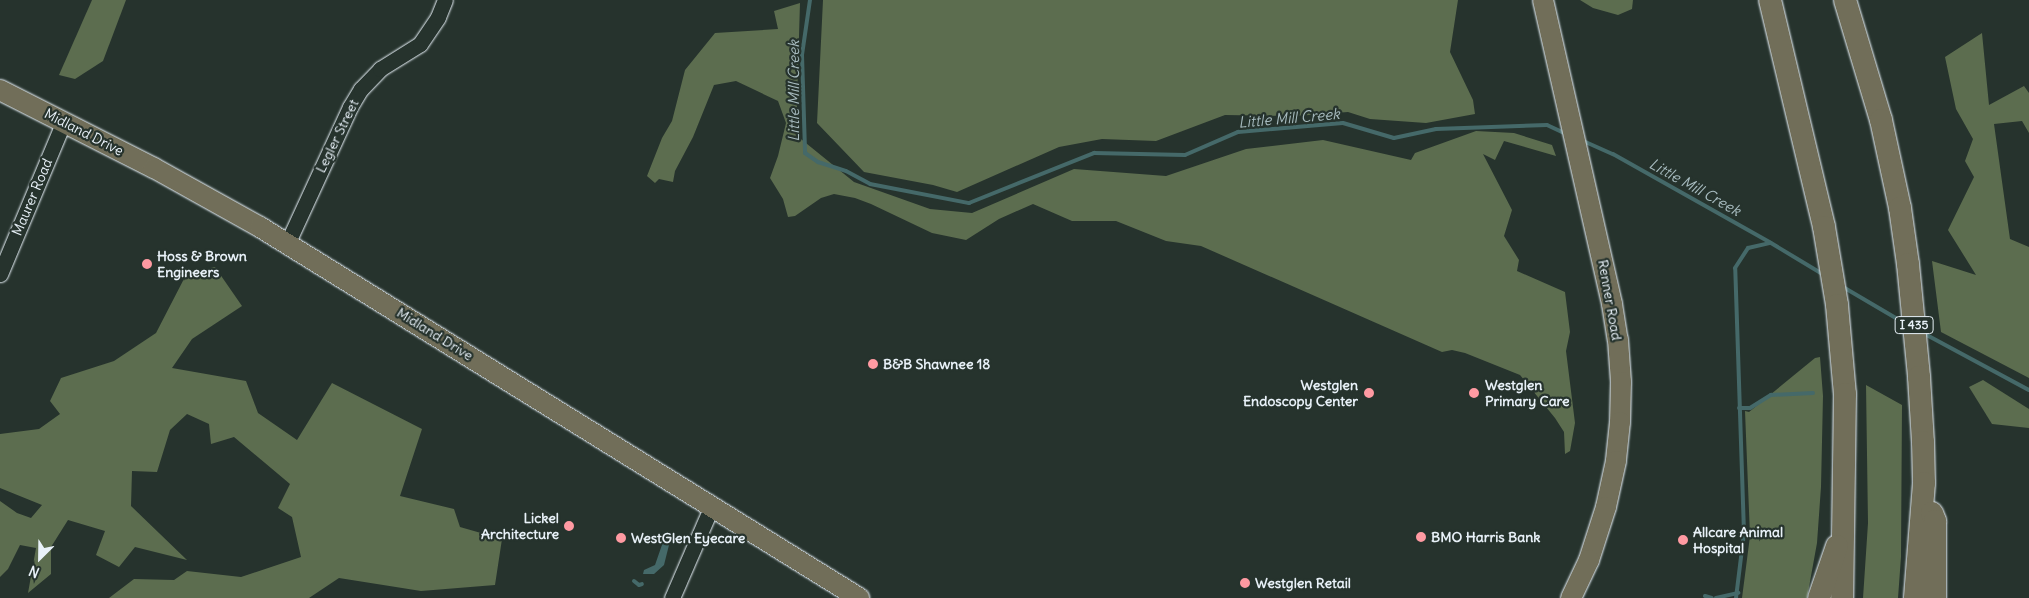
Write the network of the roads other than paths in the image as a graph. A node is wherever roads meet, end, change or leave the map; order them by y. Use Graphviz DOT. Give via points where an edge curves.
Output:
graph roads {
  1 [pos="444,0"];
  2 [pos="1543,0"];
  3 [pos="1770,0"];
  4 [pos="1845,0"];
  5 [pos="0,90"];
  6 [pos="64,121"];
  7 [pos="287,244"];
  8 [pos="0,274"];
  9 [pos="1924,483"];
  10 [pos="711,508"];
  11 [pos="1844,526"];
  12 [pos="672,598"];
  13 [pos="859,598"];
  14 [pos="1571,598"];
  15 [pos="1819,598"];
  16 [pos="1842,598"];
  17 [pos="1915,598"];
  18 [pos="1935,598"];
  1 -- 7 [label="street, Legler Street" via="438,17 420,44 380,69 361,89"];
  2 -- 14 [label="main road, Renner Road" via="1593,215 1618,340 1620,422 1616,461 1599,533"];
  3 -- 11 [label="highway" via="1824,227 1837,305 1845,394"];
  4 -- 9 [label="highway, I 435" via="1880,120 1900,208 1920,377"];
  5 -- 6 [label="main road, Midland Drive"];
  6 -- 7 [label="main road, Midland Drive"];
  6 -- 8 [label="street, Maurer Road"];
  7 -- 10 [label="main road, Midland Drive"];
  9 -- 17 [label="highway, I 435"];
  9 -- 18 [label="highway" via="1935,521"];
  10 -- 12 [label="street"];
  10 -- 13 [label="main road, Midland Drive"];
  11 -- 15 [label="highway"];
  11 -- 16 [label="highway"];
}
